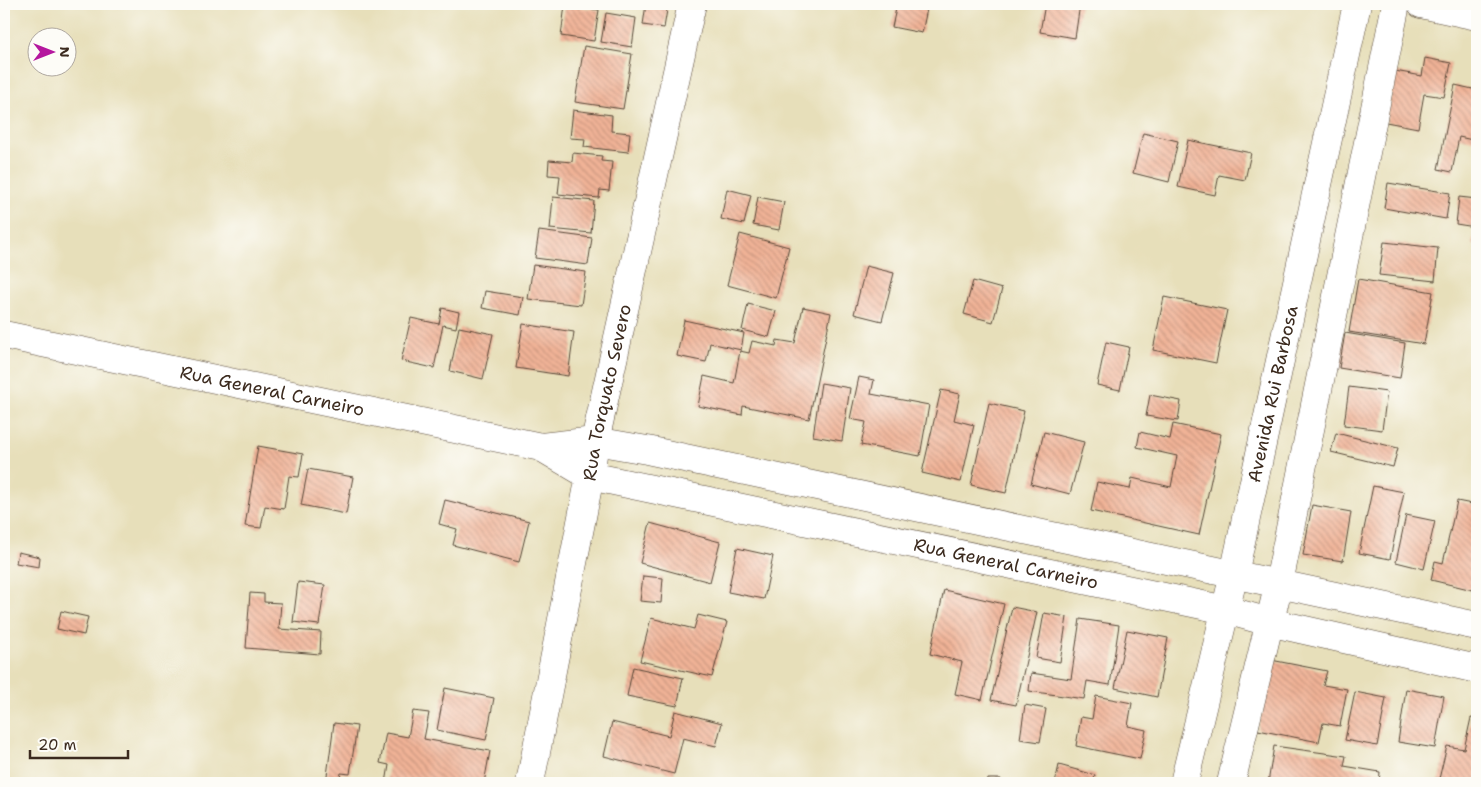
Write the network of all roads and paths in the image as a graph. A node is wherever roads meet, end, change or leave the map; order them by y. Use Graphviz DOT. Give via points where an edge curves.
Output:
graph roads {
  1 [pos="692,4"];
  2 [pos="1357,4"];
  3 [pos="1396,4"];
  4 [pos="1421,4"];
  5 [pos="1477,16"];
  6 [pos="1298,279"];
  7 [pos="1338,288"];
  8 [pos="4,335"];
  9 [pos="595,441"];
  10 [pos="541,447"];
  11 [pos="590,476"];
  12 [pos="1234,574"];
  13 [pos="1279,583"];
  14 [pos="1226,610"];
  15 [pos="1269,622"];
  16 [pos="1477,626"];
  17 [pos="1477,669"];
  18 [pos="530,783"];
  19 [pos="1184,783"];
  20 [pos="1231,783"];
  1 -- 9 [label="street, Rua Torquato Severo"];
  2 -- 6 [label="street, Avenida Rui Barbosa"];
  3 -- 7 [label="street"];
  4 -- 5 [label="street"];
  6 -- 7 [label="street"];
  6 -- 12 [label="street, Avenida Rui Barbosa"];
  7 -- 13 [label="street"];
  8 -- 10 [label="street, Rua General Carneiro"];
  9 -- 10 [label="street, Rua General Carneiro"];
  9 -- 11 [label="street, Rua Torquato Severo"];
  9 -- 12 [label="street, Rua General Carneiro"];
  10 -- 11 [label="street, Rua General Carneiro"];
  11 -- 14 [label="street, Rua General Carneiro"];
  11 -- 18 [label="street, Rua Torquato Severo"];
  12 -- 13 [label="street, Rua General Carneiro"];
  12 -- 14 [label="street, Avenida Rui Barbosa"];
  13 -- 15 [label="street"];
  13 -- 16 [label="street, Rua General Carneiro"];
  14 -- 15 [label="street, Rua General Carneiro"];
  14 -- 19 [label="street, Avenida Rui Barbosa"];
  15 -- 17 [label="street, Rua General Carneiro"];
  15 -- 20 [label="street"];
}
